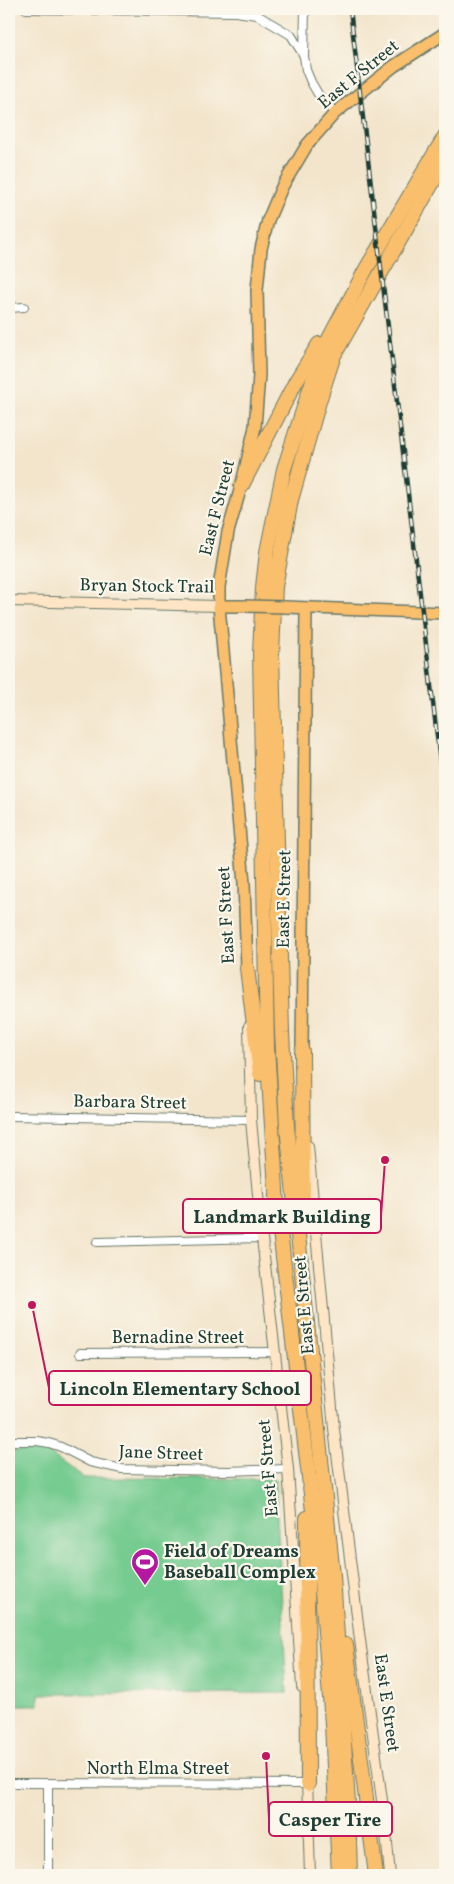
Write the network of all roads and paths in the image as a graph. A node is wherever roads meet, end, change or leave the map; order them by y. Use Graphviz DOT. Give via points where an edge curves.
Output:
graph roads {
  1 [pos="28,9"];
  2 [pos="305,9"];
  3 [pos="445,33"];
  4 [pos="304,56"];
  5 [pos="335,113"];
  6 [pos="445,136"];
  7 [pos="445,161"];
  8 [pos="366,269"];
  9 [pos="24,307"];
  10 [pos="9,308"];
  11 [pos="241,487"];
  12 [pos="9,601"];
  13 [pos="219,606"];
  14 [pos="306,608"];
  15 [pos="445,613"];
  16 [pos="247,968"];
  17 [pos="302,1051"];
  18 [pos="9,1116"];
  19 [pos="251,1120"];
  20 [pos="277,1206"];
  21 [pos="262,1238"];
  22 [pos="97,1242"];
  23 [pos="301,1268"];
  24 [pos="275,1352"];
  25 [pos="80,1353"];
  26 [pos="305,1432"];
  27 [pos="9,1441"];
  28 [pos="288,1469"];
  29 [pos="333,1576"];
  30 [pos="9,1783"];
  31 [pos="48,1783"];
  32 [pos="308,1784"];
  33 [pos="48,1875"];
  34 [pos="310,1875"];
  35 [pos="339,1875"];
  36 [pos="350,1875"];
  37 [pos="376,1875"];
  38 [pos="390,1875"];
  1 -- 4 [label="street" via="257,14 291,35"];
  2 -- 4 [label="street"];
  3 -- 5 [label="main road, East F Street" via="394,66"];
  4 -- 5 [label="street" via="311,82"];
  5 -- 11 [label="main road, East F Street" via="307,145 268,220 261,248 257,290 259,375 255,427"];
  6 -- 8 [label="highway"];
  7 -- 23 [label="highway" via="334,355 291,500 275,587 272,653 282,1033 287,1127"];
  8 -- 11 [label="highway" via="296,380"];
  8 -- 20 [label="highway" via="322,352 295,433 276,502 263,587 260,653 267,1047"];
  9 -- 10 [label="street"];
  11 -- 13 [label="main road, East F Street" via="223,556"];
  12 -- 13 [label="main road, Bryan Stock Trail"];
  13 -- 14 [label="main road, Bryan Stock Trail, bridge"];
  13 -- 16 [label="main road, East F Street" via="244,884"];
  14 -- 15 [label="main road, Bryan Stock Trail"];
  14 -- 17 [label="main road, East E Street"];
  16 -- 19 [label="main road, East F Street"];
  16 -- 20 [label="highway"];
  17 -- 23 [label="highway"];
  17 -- 38 [label="main road, East E Street" via="334,1430"];
  18 -- 19 [label="street, Barbara Street"];
  19 -- 21 [label="main road, East F Street"];
  20 -- 26 [label="highway"];
  21 -- 22 [label="street"];
  21 -- 24 [label="main road, East F Street"];
  23 -- 29 [label="highway"];
  24 -- 25 [label="street, Bernadine Street"];
  24 -- 28 [label="main road, East F Street"];
  26 -- 32 [label="highway"];
  26 -- 35 [label="highway" via="327,1642"];
  27 -- 28 [label="street, Jane Street" via="49,1443 90,1462 122,1469"];
  28 -- 32 [label="main road, East F Street"];
  29 -- 36 [label="highway"];
  29 -- 37 [label="highway" via="342,1612"];
  30 -- 31 [label="street, North Elma Street"];
  31 -- 32 [label="street, North Elma Street"];
  31 -- 33 [label="street"];
  32 -- 34 [label="main road, East F Street"];
}
